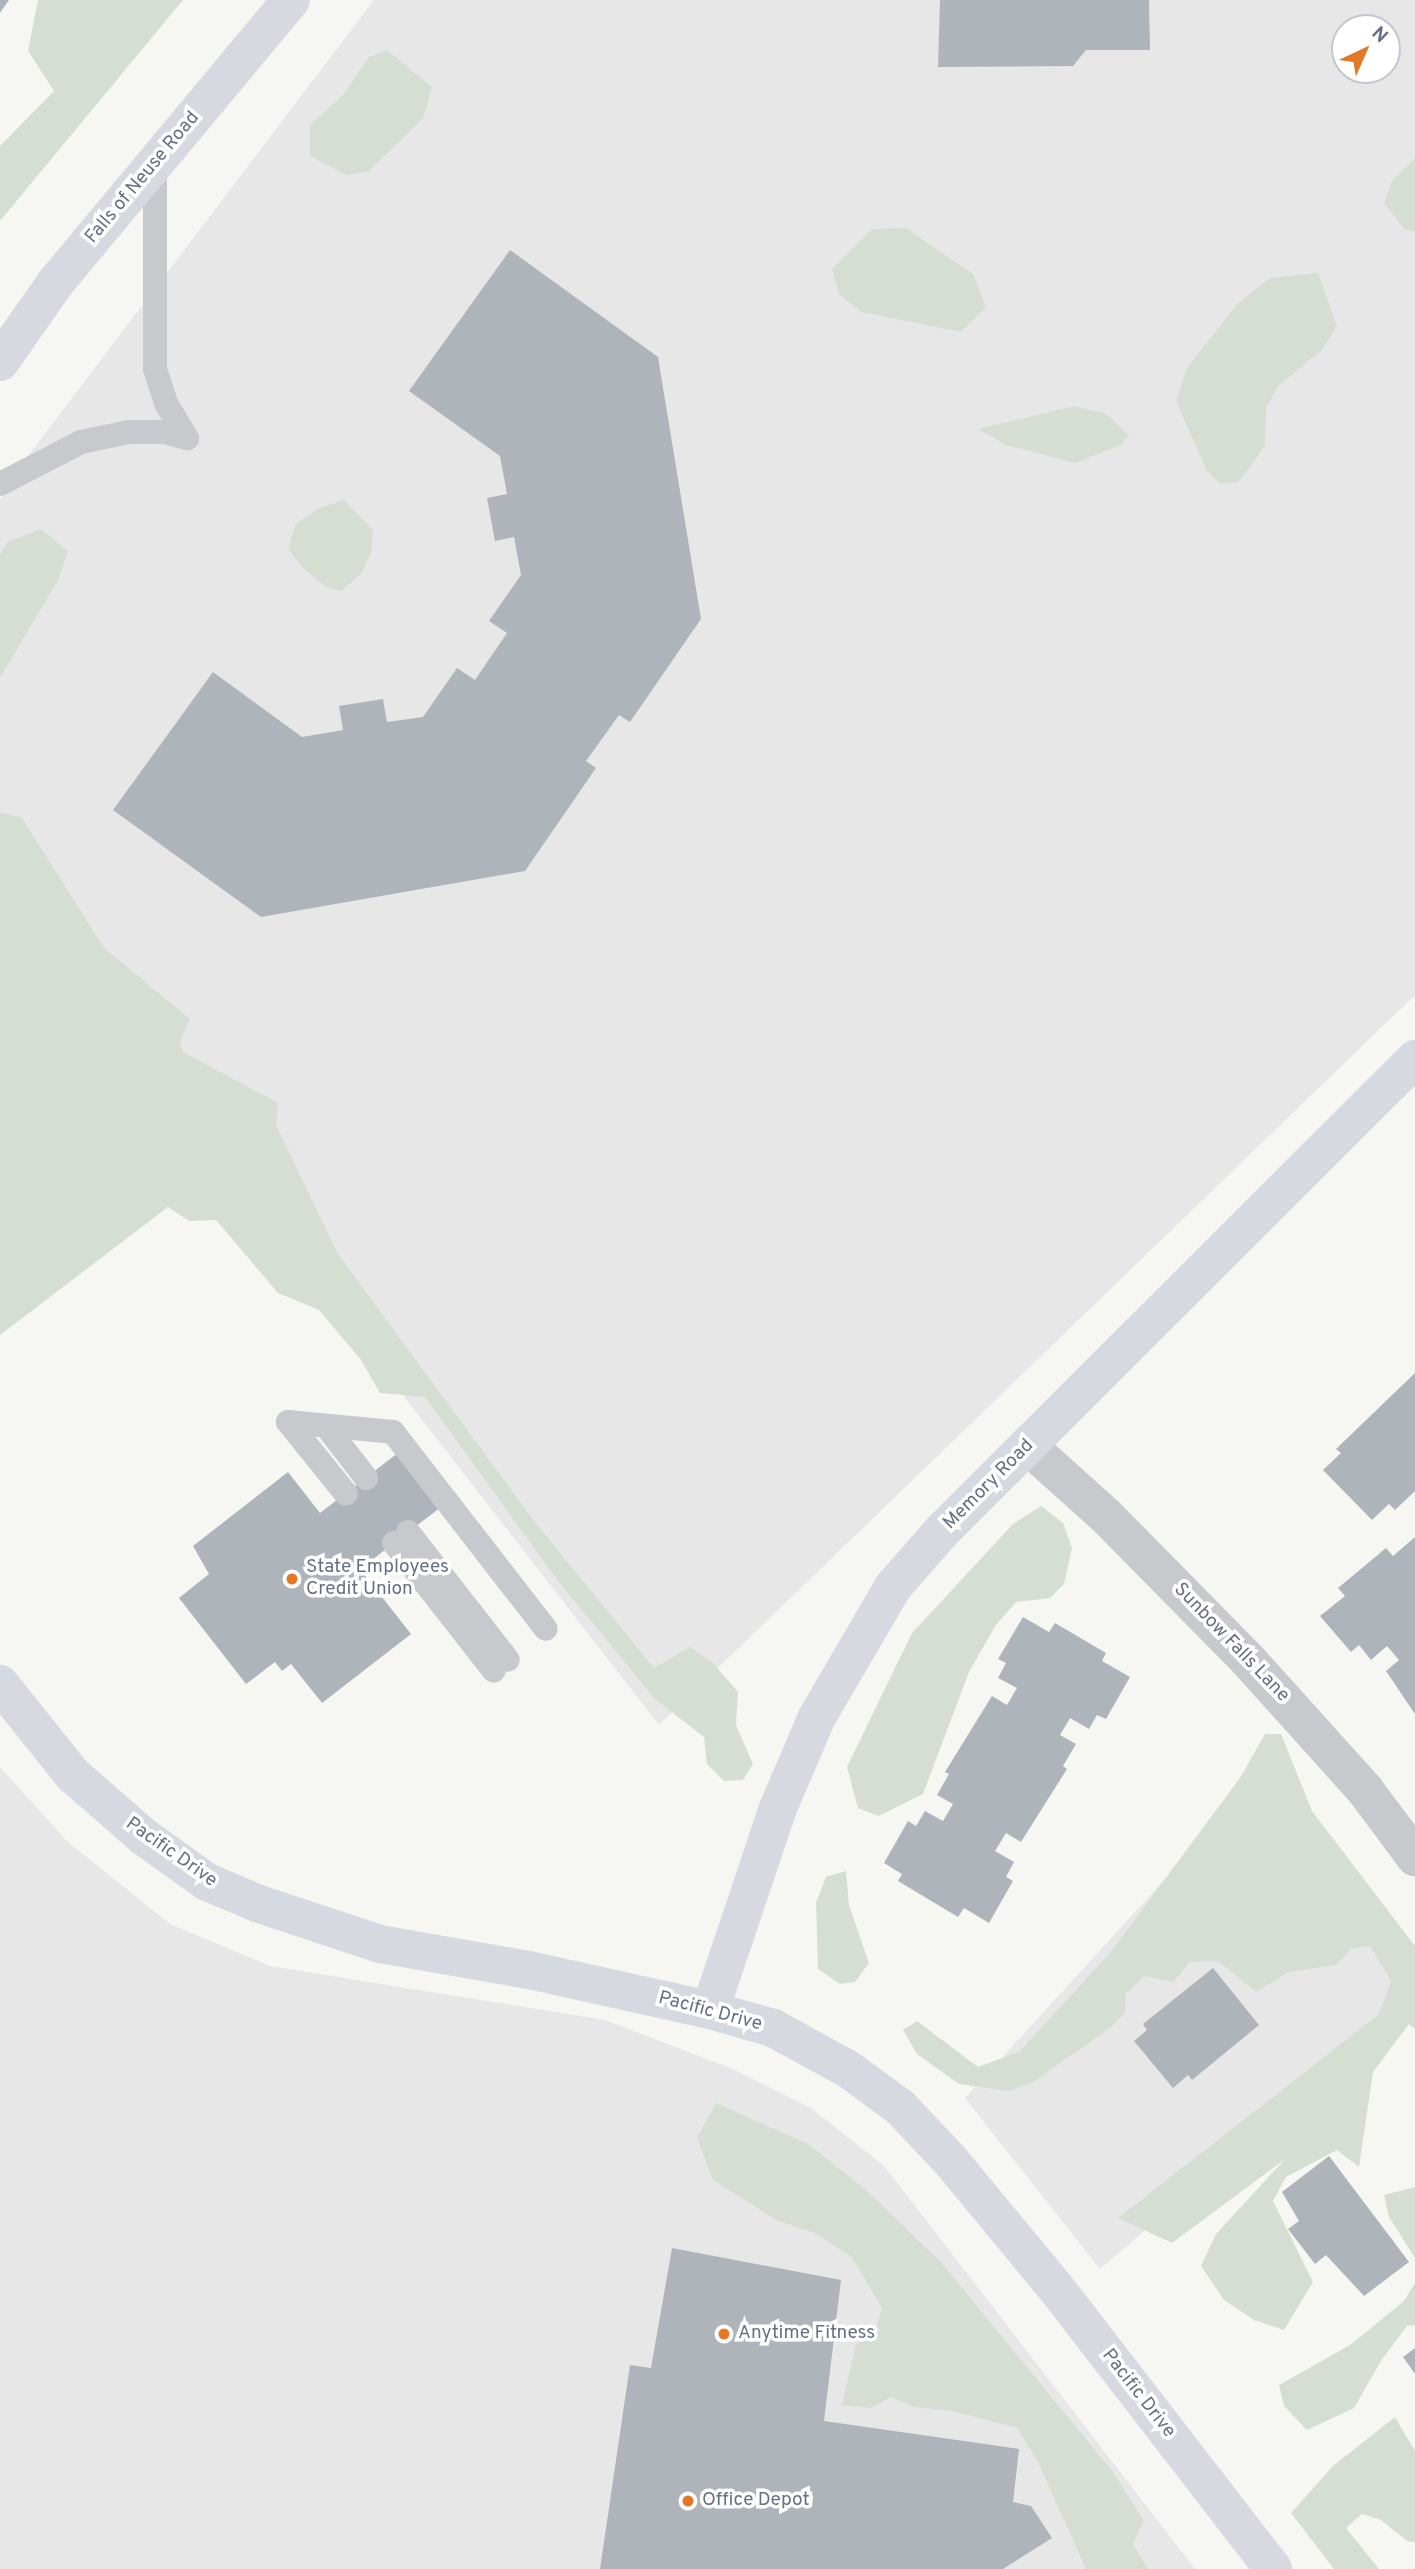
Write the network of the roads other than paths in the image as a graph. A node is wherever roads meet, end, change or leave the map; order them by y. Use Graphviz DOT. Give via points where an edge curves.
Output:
graph roads {
  1 [pos="291,0"];
  2 [pos="155,164"];
  3 [pos="0,362"];
  4 [pos="0,484"];
  5 [pos="1415,1059"];
  6 [pos="336,1427"];
  7 [pos="375,1431"];
  8 [pos="1028,1446"];
  9 [pos="367,1477"];
  10 [pos="515,1654"];
  11 [pos="0,1684"];
  12 [pos="1415,1857"];
  13 [pos="710,2010"];
  14 [pos="1273,2569"];
  1 -- 2 [label="street, Falls of Neuse Road"];
  2 -- 3 [label="street, Falls of Neuse Road" via="56,282"];
  2 -- 4 [label="lane" via="155,369 167,405 187,438 164,432 129,432 80,442"];
  5 -- 8 [label="street, Memory Road"];
  6 -- 7 [label="lane"];
  6 -- 9 [label="lane"];
  6 -- 9 [label="lane" via="294,1422"];
  7 -- 9 [label="lane"];
  7 -- 10 [label="lane" via="393,1432"];
  8 -- 12 [label="street, Sunbow Falls Lane" via="1105,1514 1248,1660 1365,1790"];
  8 -- 13 [label="street, Memory Road" via="893,1587 817,1717 778,1808"];
  10 -- 10 [label="lane" via="409,1531"];
  11 -- 13 [label="street, Pacific Drive" via="73,1775 144,1837 207,1882 380,1944 529,1970"];
  13 -- 14 [label="street, Pacific Drive" via="773,2028 848,2069 900,2108 1056,2288"];
}
